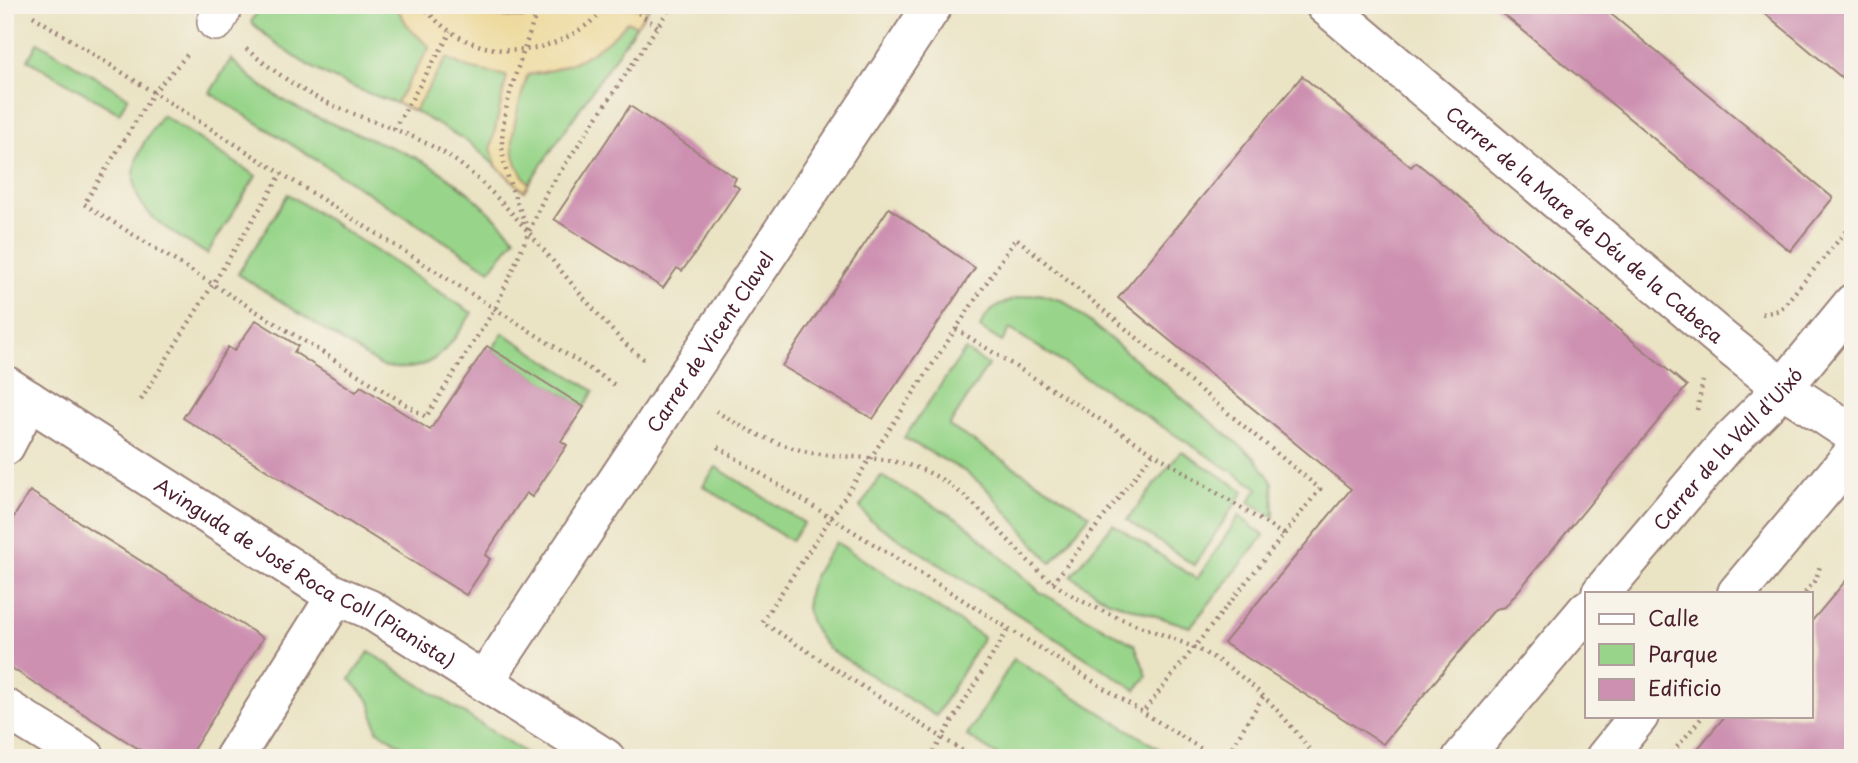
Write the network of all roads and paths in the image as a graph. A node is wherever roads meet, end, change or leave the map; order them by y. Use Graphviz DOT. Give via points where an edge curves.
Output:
graph roads {
  1 [pos="422,5"];
  2 [pos="538,5"];
  3 [pos="609,5"];
  4 [pos="628,5"];
  5 [pos="673,5"];
  6 [pos="933,5"];
  7 [pos="1325,5"];
  8 [pos="220,14"];
  9 [pos="33,16"];
  10 [pos="658,27"];
  11 [pos="451,32"];
  12 [pos="524,51"];
  13 [pos="154,92"];
  14 [pos="394,129"];
  15 [pos="282,173"];
  16 [pos="1853,223"];
  17 [pos="530,234"];
  18 [pos="213,285"];
  19 [pos="1853,303"];
  20 [pos="496,307"];
  21 [pos="1752,319"];
  22 [pos="956,329"];
  23 [pos="1706,368"];
  24 [pos="615,384"];
  25 [pos="680,385"];
  26 [pos="1783,388"];
  27 [pos="17,393"];
  28 [pos="142,400"];
  29 [pos="1696,418"];
  30 [pos="1853,434"];
  31 [pos="5,446"];
  32 [pos="718,447"];
  33 [pos="1153,453"];
  34 [pos="1853,454"];
  35 [pos="871,457"];
  36 [pos="831,517"];
  37 [pos="1284,535"];
  38 [pos="1053,583"];
  39 [pos="1602,592"];
  40 [pos="1738,592"];
  41 [pos="336,596"];
  42 [pos="1585,612"];
  43 [pos="1009,628"];
  44 [pos="1193,648"];
  45 [pos="485,680"];
  46 [pos="1264,695"];
  47 [pos="5,708"];
  48 [pos="1143,712"];
  49 [pos="1637,718"];
  50 [pos="1701,718"];
  51 [pos="943,737"];
  52 [pos="86,758"];
  53 [pos="234,758"];
  54 [pos="605,758"];
  55 [pos="930,758"];
  56 [pos="974,758"];
  57 [pos="1216,758"];
  58 [pos="1225,758"];
  59 [pos="1316,758"];
  60 [pos="1462,758"];
  61 [pos="1605,758"];
  62 [pos="1668,758"];
  1 -- 11 [label="path"];
  2 -- 12 [label="path"];
  3 -- 12 [label="path" via="591,25 558,44"];
  4 -- 10 [label="path"];
  5 -- 10 [label="path"];
  6 -- 25 [label="street, Carrer de Vicent Clavel"];
  7 -- 26 [label="street, Carrer de la Mare de Déu de la Cabeça"];
  8 -- 13 [label="path"];
  8 -- 14 [label="path" via="286,81"];
  9 -- 13 [label="path"];
  10 -- 17 [label="path" via="546,193"];
  11 -- 12 [label="path" via="485,48"];
  11 -- 14 [label="path"];
  12 -- 17 [label="path" via="502,143 509,178"];
  13 -- 15 [label="path"];
  13 -- 18 [label="path" via="84,204"];
  14 -- 17 [label="path" via="423,140 458,163"];
  15 -- 18 [label="path"];
  15 -- 20 [label="path"];
  16 -- 21 [label="path" via="1780,310"];
  17 -- 20 [label="path"];
  17 -- 25 [label="path" via="624,342"];
  18 -- 20 [label="path" via="426,417"];
  18 -- 28 [label="path"];
  19 -- 26 [label="street, Carrer de la Vall d'Uixó"];
  20 -- 24 [label="path"];
  22 -- 33 [label="path"];
  22 -- 35 [label="path"];
  22 -- 37 [label="path" via="1016,238 1320,489"];
  23 -- 29 [label="path"];
  25 -- 35 [label="path" via="724,416 771,439 813,453"];
  25 -- 45 [label="street, Carrer de Vicent Clavel"];
  26 -- 30 [label="street, Carrer de la Mare de Déu de la Cabeça"];
  26 -- 39 [label="street, Carrer de la Vall d'Uixó" via="1726,445"];
  27 -- 31 [label="street"];
  27 -- 41 [label="street, Avinguda de José Roca Coll (Pianista)"];
  32 -- 36 [label="path"];
  33 -- 37 [label="path"];
  33 -- 38 [label="path"];
  34 -- 40 [label="street"];
  35 -- 36 [label="path"];
  35 -- 38 [label="path" via="926,471 958,492"];
  36 -- 43 [label="path"];
  36 -- 51 [label="path" via="762,622"];
  37 -- 44 [label="path"];
  38 -- 44 [label="path" via="1101,612"];
  41 -- 45 [label="street, Avinguda de José Roca Coll (Pianista)" via="369,609"];
  41 -- 53 [label="street"];
  42 -- 60 [label="street"];
  43 -- 48 [label="path"];
  43 -- 51 [label="path"];
  44 -- 46 [label="path"];
  44 -- 48 [label="path"];
  45 -- 54 [label="street, Avinguda de José Roca Coll (Pianista)"];
  46 -- 58 [label="path"];
  46 -- 59 [label="path"];
  47 -- 52 [label="street"];
  48 -- 57 [label="path"];
  49 -- 61 [label="street"];
  50 -- 62 [label="path"];
  51 -- 55 [label="path"];
  51 -- 56 [label="path"];
}
